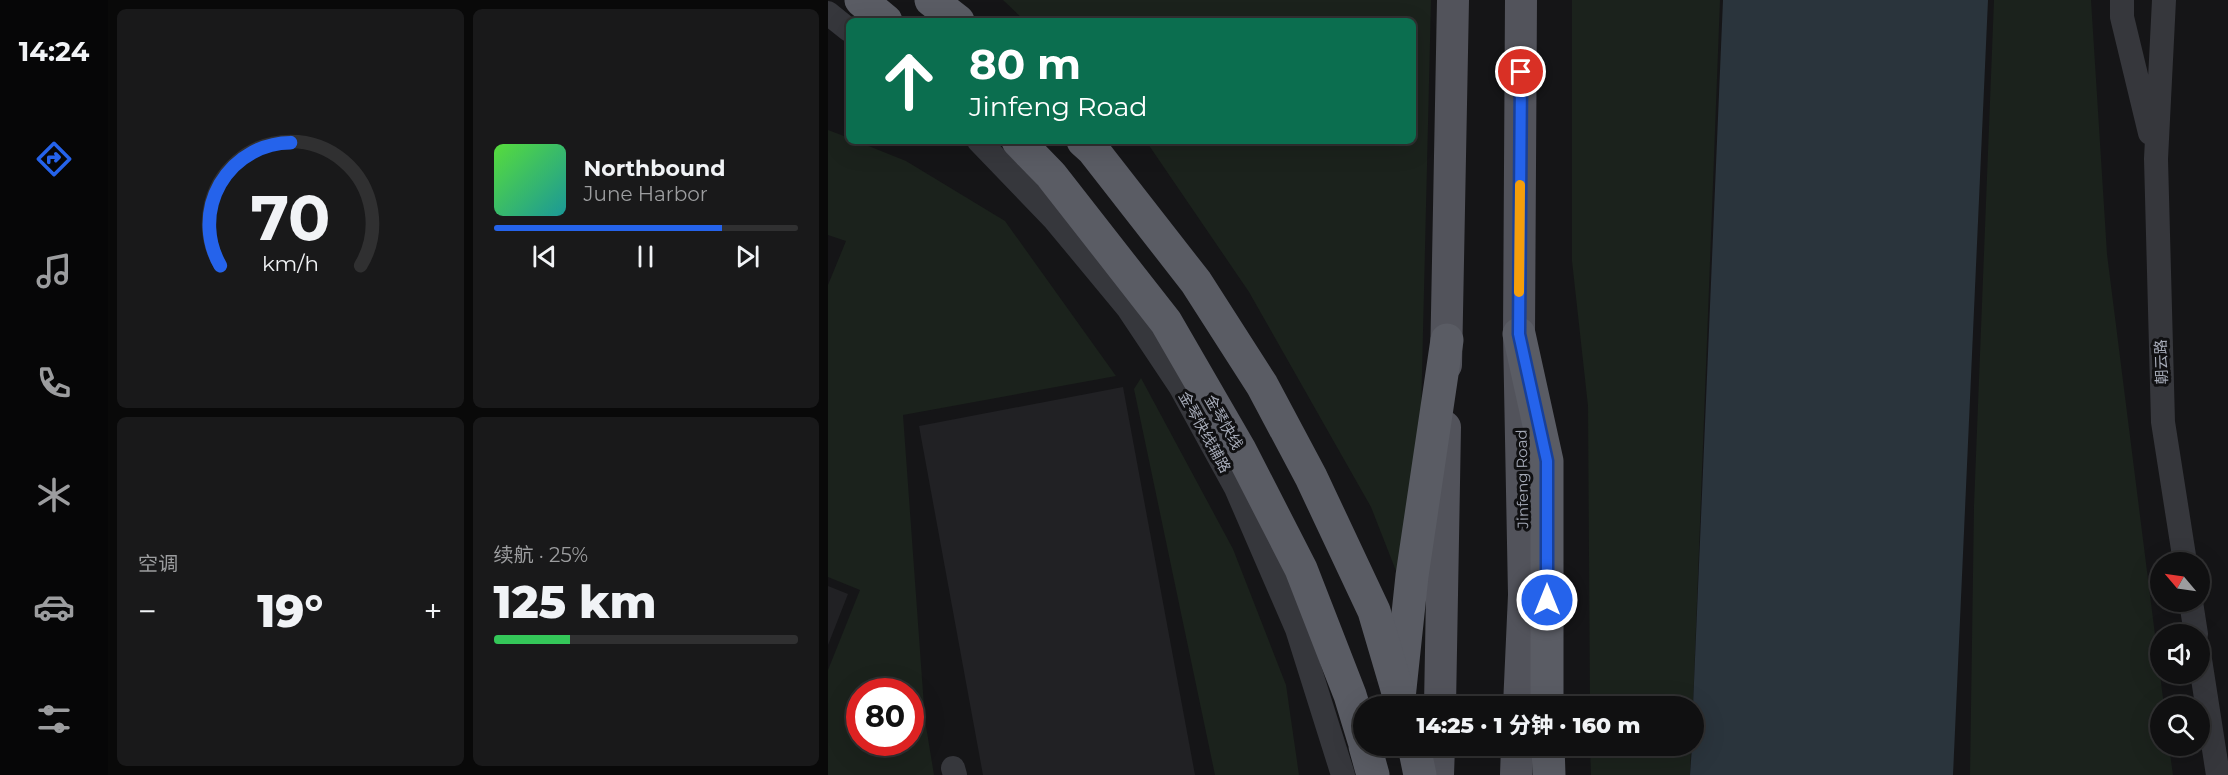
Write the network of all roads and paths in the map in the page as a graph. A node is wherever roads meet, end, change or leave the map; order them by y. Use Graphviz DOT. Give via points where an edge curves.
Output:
graph roads {
  1 [pos="861,0"];
  2 [pos="931,0"];
  3 [pos="1453,0"];
  4 [pos="1521,0"];
  5 [pos="2122,0"];
  6 [pos="2164,0"];
  7 [pos="828,14"];
  8 [pos="882,18"];
  9 [pos="954,18"];
  10 [pos="846,28"];
  11 [pos="982,144"];
  12 [pos="1021,144"];
  13 [pos="1086,144"];
  14 [pos="2156,159"];
  15 [pos="1519,334"];
  16 [pos="1447,340"];
  17 [pos="2183,552"];
  18 [pos="2204,684"];
  19 [pos="1397,696"];
  20 [pos="1401,696"];
  21 [pos="1440,696"];
  22 [pos="1538,696"];
  23 [pos="1353,705"];
  24 [pos="1368,756"];
  25 [pos="1393,756"];
  26 [pos="1416,756"];
  27 [pos="1439,756"];
  28 [pos="1517,756"];
  29 [pos="1548,756"];
  30 [pos="1343,775"];
  31 [pos="1373,775"];
  32 [pos="1391,775"];
  33 [pos="1420,775"];
  34 [pos="1438,775"];
  35 [pos="1516,775"];
  36 [pos="1549,775"];
  37 [pos="2218,775"];
  1 -- 8 [label="highway"];
  2 -- 9 [label="highway"];
  3 -- 16 [label="main road"];
  4 -- 15 [label="main road"];
  5 -- 14 [label="street, 朝云路" via="2122,16"];
  6 -- 14 [label="street, 朝云路"];
  7 -- 10 [label="street"];
  11 -- 30 [label="street, 金琴快线辅路" via="1054,220 1128,308 1180,386 1236,488 1297,629"];
  12 -- 23 [label="highway, 金琴快线" via="1052,175 1166,322 1240,450 1301,569"];
  13 -- 19 [label="highway, bridge" via="1197,282 1262,385 1311,477 1374,611"];
  14 -- 17 [label="street, 朝云路" via="2163,422"];
  15 -- 22 [label="highway" via="1547,461"];
  16 -- 20 [label="highway" via="1412,576"];
  16 -- 21 [label="main road"];
  18 -- 37 [label="street"];
  24 -- 31 [label="highway, 金琴快线"];
  25 -- 32 [label="highway"];
  26 -- 33 [label="highway"];
  27 -- 34 [label="main road"];
  28 -- 35 [label="main road"];
  29 -- 36 [label="highway"];
}
